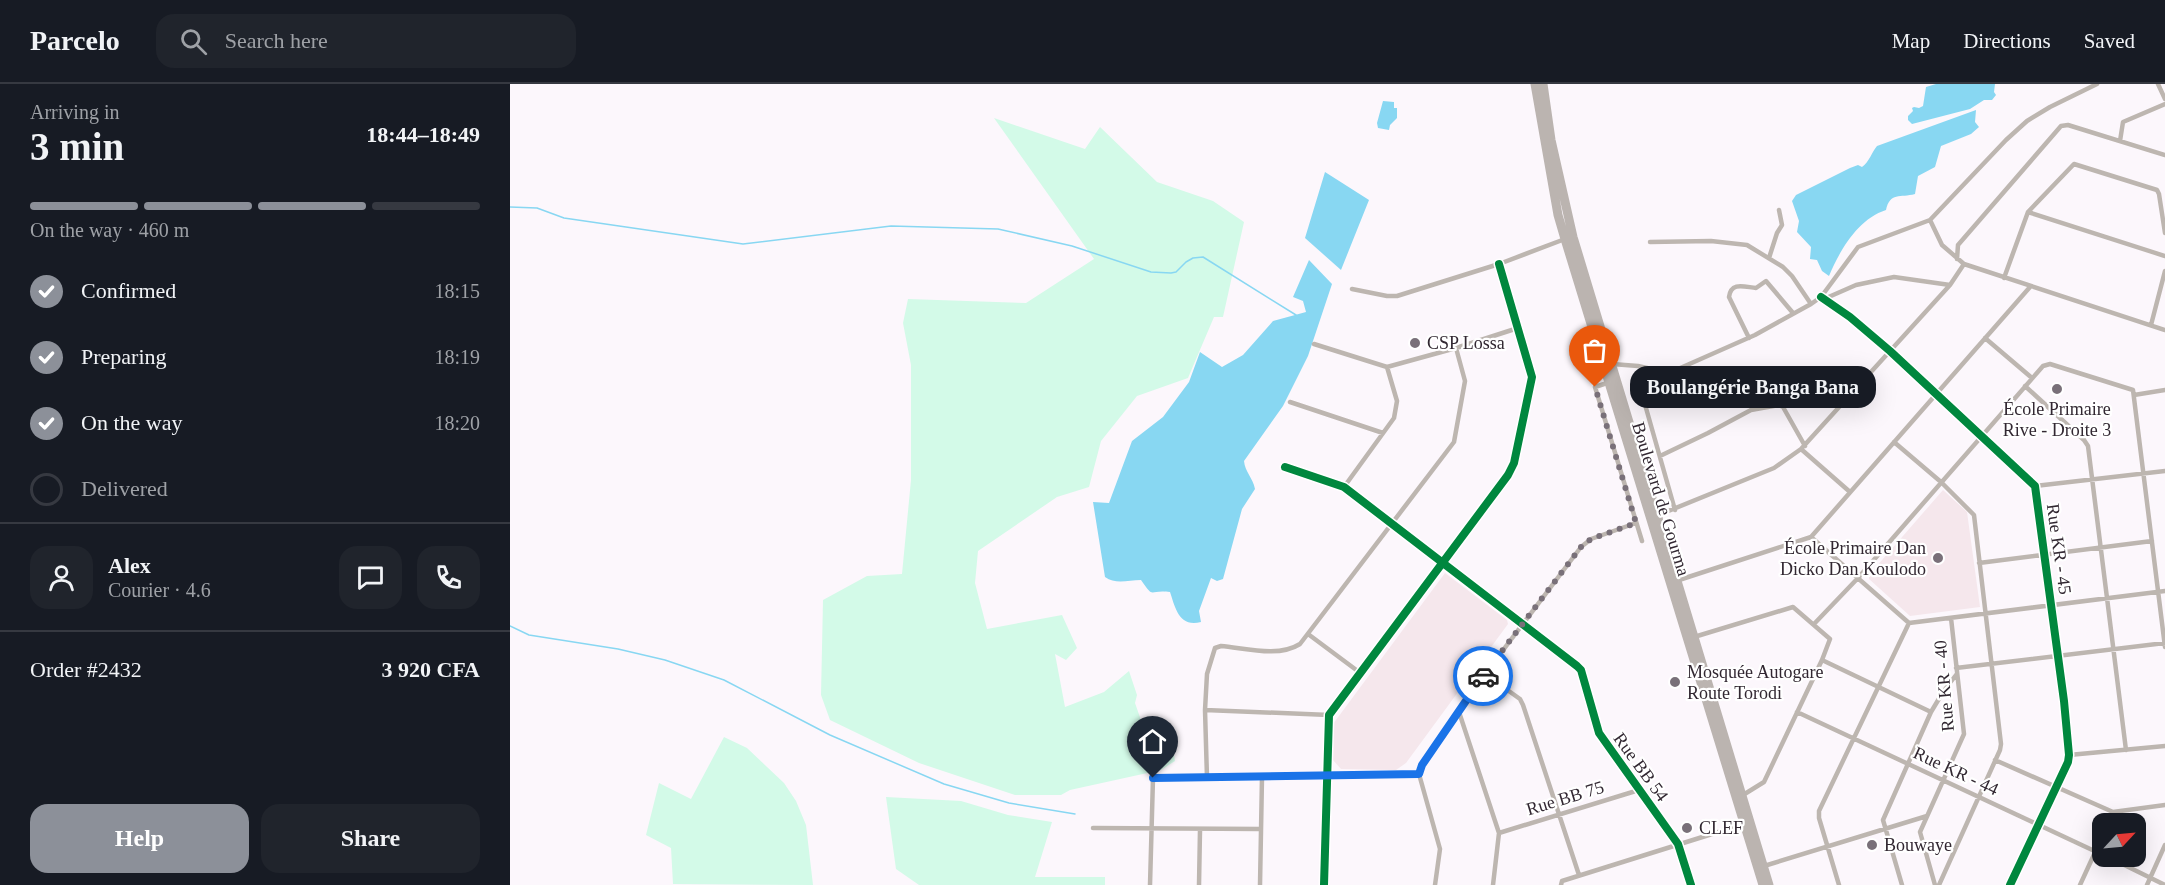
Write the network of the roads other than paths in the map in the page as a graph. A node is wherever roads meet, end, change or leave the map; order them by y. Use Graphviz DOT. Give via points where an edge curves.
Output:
graph roads {
  1 [pos="1535,84"];
  2 [pos="1543,84"];
  3 [pos="2097,84"];
  4 [pos="2158,84"];
  5 [pos="2165,99"];
  6 [pos="2165,104"];
  7 [pos="2120,141"];
  8 [pos="2165,155"];
  9 [pos="1779,210"];
  10 [pos="2028,212"];
  11 [pos="1562,214"];
  12 [pos="1930,220"];
  13 [pos="2165,233"];
  14 [pos="1565,239"];
  15 [pos="1650,242"];
  16 [pos="2165,256"];
  17 [pos="1769,258"];
  18 [pos="1957,259"];
  19 [pos="1499,264"];
  20 [pos="1964,264"];
  21 [pos="2165,271"];
  22 [pos="2004,278"];
  23 [pos="1950,285"];
  24 [pos="2030,287"];
  25 [pos="1352,289"];
  26 [pos="1822,298"];
  27 [pos="1811,304"];
  28 [pos="1793,313"];
  29 [pos="2151,325"];
  30 [pos="1518,328"];
  31 [pos="2165,330"];
  32 [pos="1749,338"];
  33 [pos="1985,338"];
  34 [pos="1314,344"];
  35 [pos="1456,348"];
  36 [pos="1890,351"];
  37 [pos="1607,365"];
  38 [pos="1387,367"];
  39 [pos="1761,370"];
  40 [pos="1669,373"];
  41 [pos="1736,377"];
  42 [pos="1664,378"];
  43 [pos="2032,378"];
  44 [pos="1607,383"];
  45 [pos="2025,386"];
  46 [pos="2165,390"];
  47 [pos="1936,394"];
  48 [pos="2134,395"];
  49 [pos="1290,402"];
  50 [pos="1751,410"];
  51 [pos="1383,433"];
  52 [pos="1981,436"];
  53 [pos="1894,442"];
  54 [pos="1803,447"];
  55 [pos="1660,456"];
  56 [pos="1285,467"];
  57 [pos="2165,471"];
  58 [pos="2143,473"];
  59 [pos="2091,479"];
  60 [pos="1941,482"];
  61 [pos="2035,486"];
  62 [pos="1344,487"];
  63 [pos="1850,492"];
  64 [pos="1675,510"];
  65 [pos="1656,516"];
  66 [pos="1636,523"];
  67 [pos="1393,524"];
  68 [pos="1811,537"];
  69 [pos="1642,540"];
  70 [pos="2152,541"];
  71 [pos="2100,548"];
  72 [pos="2045,554"];
  73 [pos="1443,563"];
  74 [pos="1979,563"];
  75 [pos="1858,578"];
  76 [pos="1676,581"];
  77 [pos="2165,591"];
  78 [pos="2158,592"];
  79 [pos="2106,598"];
  80 [pos="2052,605"];
  81 [pos="1986,614"];
  82 [pos="1951,618"];
  83 [pos="1909,623"];
  84 [pos="1523,624"];
  85 [pos="1814,624"];
  86 [pos="1308,634"];
  87 [pos="1694,638"];
  88 [pos="2165,645"];
  89 [pos="2113,650"];
  90 [pos="2059,657"];
  91 [pos="1822,660"];
  92 [pos="1992,664"];
  93 [pos="1956,668"];
  94 [pos="1359,672"];
  95 [pos="1485,674"];
  96 [pos="1956,675"];
  97 [pos="1878,687"];
  98 [pos="1205,710"];
  99 [pos="1459,712"];
  100 [pos="1797,712"];
  101 [pos="1931,712"];
  102 [pos="1329,715"];
  103 [pos="1854,738"];
  104 [pos="2165,746"];
  105 [pos="2126,750"];
  106 [pos="2069,755"];
  107 [pos="1995,760"];
  108 [pos="1909,764"];
  109 [pos="1419,774"];
  110 [pos="1262,777"];
  111 [pos="1327,777"];
  112 [pos="1207,778"];
  113 [pos="1944,780"];
  114 [pos="2055,788"];
  115 [pos="1639,790"];
  116 [pos="1743,795"];
  117 [pos="1979,797"];
  118 [pos="2165,805"];
  119 [pos="2113,812"];
  120 [pos="1559,814"];
  121 [pos="1928,816"];
  122 [pos="1744,824"];
  123 [pos="2038,825"];
  124 [pos="1093,828"];
  125 [pos="1151,828"];
  126 [pos="1261,829"];
  127 [pos="1200,830"];
  128 [pos="1884,830"];
  129 [pos="1499,833"];
  130 [pos="1678,844"];
  131 [pos="2165,845"];
  132 [pos="1827,847"];
  133 [pos="2092,851"];
  134 [pos="2092,859"];
  135 [pos="1763,866"];
  136 [pos="2127,867"];
  137 [pos="1579,875"];
  138 [pos="2150,878"];
  139 [pos="1561,883"];
  140 [pos="1150,885"];
  141 [pos="1199,885"];
  142 [pos="1260,885"];
  143 [pos="1324,885"];
  144 [pos="1435,885"];
  145 [pos="1493,885"];
  146 [pos="1691,885"];
  147 [pos="1763,885"];
  148 [pos="1769,885"];
  149 [pos="1839,885"];
  150 [pos="1902,885"];
  151 [pos="1937,885"];
  152 [pos="2010,885"];
  153 [pos="2080,885"];
  154 [pos="2147,885"];
  155 [pos="2165,885"];
  1 -- 11 [label="highway, Boulevard de Gourma"];
  2 -- 11 [label="highway, Boulevard de Gourma"];
  3 -- 12 [label="street" via="2027,122"];
  4 -- 5 [label="street"];
  6 -- 7 [label="street" via="2123,122"];
  7 -- 8 [label="street"];
  7 -- 18 [label="street" via="2061,126 1958,245"];
  9 -- 17 [label="street" via="1782,225"];
  10 -- 13 [label="street" via="2077,164 2157,190"];
  10 -- 16 [label="street"];
  10 -- 22 [label="street"];
  11 -- 14 [label="highway, Boulevard de Gourma"];
  11 -- 37 [label="highway, Boulevard de Gourma"];
  12 -- 18 [label="street" via="1942,245"];
  12 -- 26 [label="street" via="1858,247"];
  14 -- 19 [label="street"];
  14 -- 37 [label="highway, Boulevard de Gourma"];
  15 -- 17 [label="street" via="1693,240 1747,245"];
  17 -- 27 [label="street" via="1792,276"];
  18 -- 20 [label="street"];
  19 -- 25 [label="street" via="1397,296"];
  19 -- 30 [label="street"];
  20 -- 22 [label="street"];
  20 -- 23 [label="street"];
  21 -- 29 [label="street"];
  22 -- 24 [label="street"];
  23 -- 26 [label="street" via="1894,277"];
  23 -- 36 [label="street"];
  24 -- 29 [label="street"];
  24 -- 33 [label="street"];
  26 -- 27 [label="street"];
  26 -- 36 [label="street, Rue KR - 45"];
  27 -- 28 [label="street"];
  28 -- 32 [label="street"];
  28 -- 32 [label="street" via="1766,281 1756,288 1735,287 1730,297"];
  29 -- 31 [label="street"];
  30 -- 35 [label="street"];
  30 -- 73 [label="street" via="1532,378 1512,470"];
  32 -- 40 [label="street"];
  33 -- 43 [label="street"];
  33 -- 47 [label="street"];
  34 -- 38 [label="street"];
  35 -- 38 [label="street"];
  35 -- 67 [label="street" via="1465,381 1455,440"];
  36 -- 47 [label="street, Rue KR - 45"];
  36 -- 54 [label="street"];
  37 -- 40 [label="street"];
  37 -- 44 [label="highway, Boulevard de Gourma"];
  37 -- 65 [label="highway, Boulevard de Gourma"];
  38 -- 51 [label="street" via="1397,401 1394,418"];
  39 -- 50 [label="street" via="1770,391"];
  40 -- 42 [label="street"];
  41 -- 42 [label="street" via="1696,405"];
  42 -- 55 [label="street" via="1644,399"];
  43 -- 45 [label="street"];
  43 -- 48 [label="street" via="2050,364 2133,390"];
  44 -- 66 [label="street" via="1595,387"];
  44 -- 122 [label="highway, Boulevard de Gourma"];
  45 -- 52 [label="street"];
  45 -- 59 [label="street" via="2087,443"];
  46 -- 48 [label="street"];
  47 -- 52 [label="street, Rue KR - 45"];
  47 -- 53 [label="street"];
  48 -- 58 [label="street"];
  49 -- 51 [label="street"];
  50 -- 54 [label="street" via="1782,406"];
  50 -- 55 [label="street"];
  51 -- 62 [label="street"];
  52 -- 60 [label="street"];
  52 -- 61 [label="street, Rue KR - 45"];
  53 -- 60 [label="street"];
  53 -- 63 [label="street"];
  54 -- 63 [label="street"];
  54 -- 64 [label="street" via="1774,468"];
  55 -- 64 [label="street"];
  56 -- 62 [label="street, Rue BB 54"];
  57 -- 58 [label="street"];
  58 -- 59 [label="street"];
  58 -- 70 [label="street"];
  59 -- 61 [label="street"];
  59 -- 71 [label="street"];
  60 -- 74 [label="street" via="1974,515"];
  60 -- 75 [label="street"];
  61 -- 72 [label="street, Rue KR - 45"];
  62 -- 67 [label="street, Rue BB 54"];
  63 -- 68 [label="street"];
  64 -- 65 [label="street"];
  65 -- 76 [label="highway, Boulevard de Gourma"];
  66 -- 69 [label="street"];
  66 -- 84 [label="street" via="1591,539 1581,547"];
  67 -- 73 [label="street, Rue BB 54"];
  67 -- 86 [label="street"];
  68 -- 75 [label="street"];
  68 -- 76 [label="street"];
  70 -- 71 [label="street"];
  70 -- 78 [label="street"];
  71 -- 72 [label="street"];
  71 -- 79 [label="street"];
  72 -- 74 [label="street"];
  72 -- 80 [label="street, Rue KR - 45"];
  73 -- 84 [label="street, Rue BB 54"];
  73 -- 94 [label="street"];
  74 -- 81 [label="street"];
  75 -- 83 [label="street"];
  75 -- 85 [label="street"];
  76 -- 87 [label="highway, Boulevard de Gourma"];
  77 -- 78 [label="street"];
  78 -- 79 [label="street"];
  78 -- 88 [label="street"];
  79 -- 80 [label="street"];
  79 -- 89 [label="street"];
  80 -- 81 [label="street"];
  80 -- 90 [label="street, Rue KR - 45"];
  81 -- 82 [label="street"];
  81 -- 92 [label="street"];
  82 -- 83 [label="street"];
  82 -- 93 [label="street, Rue KR - 40"];
  83 -- 97 [label="street"];
  84 -- 95 [label="street"];
  84 -- 115 [label="street, Rue BB 54" via="1580,668 1599,733"];
  85 -- 87 [label="street" via="1793,607"];
  85 -- 91 [label="street" via="1830,639"];
  86 -- 94 [label="street"];
  86 -- 98 [label="street" via="1297,646 1284,650 1216,647 1208,674"];
  87 -- 116 [label="highway, Boulevard de Gourma"];
  88 -- 89 [label="street"];
  89 -- 90 [label="street"];
  89 -- 105 [label="street"];
  90 -- 92 [label="street"];
  90 -- 106 [label="street, Rue KR - 45"];
  91 -- 97 [label="street"];
  91 -- 100 [label="street"];
  92 -- 93 [label="street"];
  92 -- 107 [label="street" via="2001,744"];
  93 -- 96 [label="street, Rue KR - 40"];
  94 -- 102 [label="street"];
  95 -- 99 [label="street"];
  95 -- 120 [label="street" via="1520,699"];
  96 -- 101 [label="street"];
  96 -- 113 [label="street, Rue KR - 40" via="1964,734"];
  97 -- 101 [label="street"];
  97 -- 103 [label="street"];
  98 -- 102 [label="street"];
  98 -- 112 [label="street"];
  99 -- 109 [label="street"];
  99 -- 129 [label="street"];
  100 -- 103 [label="street, Rue KR - 44"];
  100 -- 116 [label="street" via="1764,782"];
  101 -- 108 [label="street"];
  102 -- 111 [label="street"];
  103 -- 108 [label="street, Rue KR - 44"];
  103 -- 132 [label="street" via="1819,811"];
  104 -- 105 [label="street"];
  105 -- 106 [label="street"];
  106 -- 114 [label="street, Rue KR - 45"];
  107 -- 114 [label="street"];
  107 -- 117 [label="street"];
  108 -- 113 [label="street, Rue KR - 44"];
  108 -- 128 [label="street" via="1883,820"];
  109 -- 111 [label="street"];
  109 -- 144 [label="street" via="1440,849"];
  110 -- 111 [label="street"];
  110 -- 112 [label="street"];
  110 -- 126 [label="street"];
  111 -- 143 [label="street"];
  112 -- 125 [label="street" via="1153,778"];
  113 -- 117 [label="street, Rue KR - 44"];
  113 -- 121 [label="street, Rue KR - 40"];
  114 -- 119 [label="street"];
  114 -- 123 [label="street, Rue KR - 45"];
  115 -- 120 [label="street, Rue BB 75"];
  115 -- 130 [label="street, Rue BB 54"];
  116 -- 135 [label="highway, Boulevard de Gourma"];
  117 -- 123 [label="street, Rue KR - 44"];
  117 -- 151 [label="street"];
  118 -- 119 [label="street"];
  120 -- 129 [label="street, Rue BB 75"];
  120 -- 137 [label="street"];
  121 -- 128 [label="street"];
  121 -- 151 [label="street, Rue KR - 40" via="1920,835"];
  122 -- 130 [label="street"];
  122 -- 147 [label="highway, Boulevard de Gourma"];
  123 -- 133 [label="street, Rue KR - 44"];
  123 -- 152 [label="street, Rue KR - 45"];
  124 -- 125 [label="street"];
  125 -- 127 [label="street"];
  125 -- 140 [label="street"];
  126 -- 127 [label="street"];
  126 -- 142 [label="street"];
  127 -- 141 [label="street"];
  128 -- 132 [label="street"];
  128 -- 150 [label="street"];
  129 -- 145 [label="street"];
  130 -- 137 [label="street"];
  130 -- 146 [label="street, Rue BB 54"];
  131 -- 138 [label="street"];
  132 -- 135 [label="street"];
  132 -- 149 [label="street"];
  134 -- 153 [label="street"];
  135 -- 148 [label="highway, Boulevard de Gourma"];
  136 -- 138 [label="street, Rue KR - 44"];
  137 -- 139 [label="street"];
  138 -- 154 [label="street"];
  138 -- 155 [label="street, Rue KR - 44"];
}
